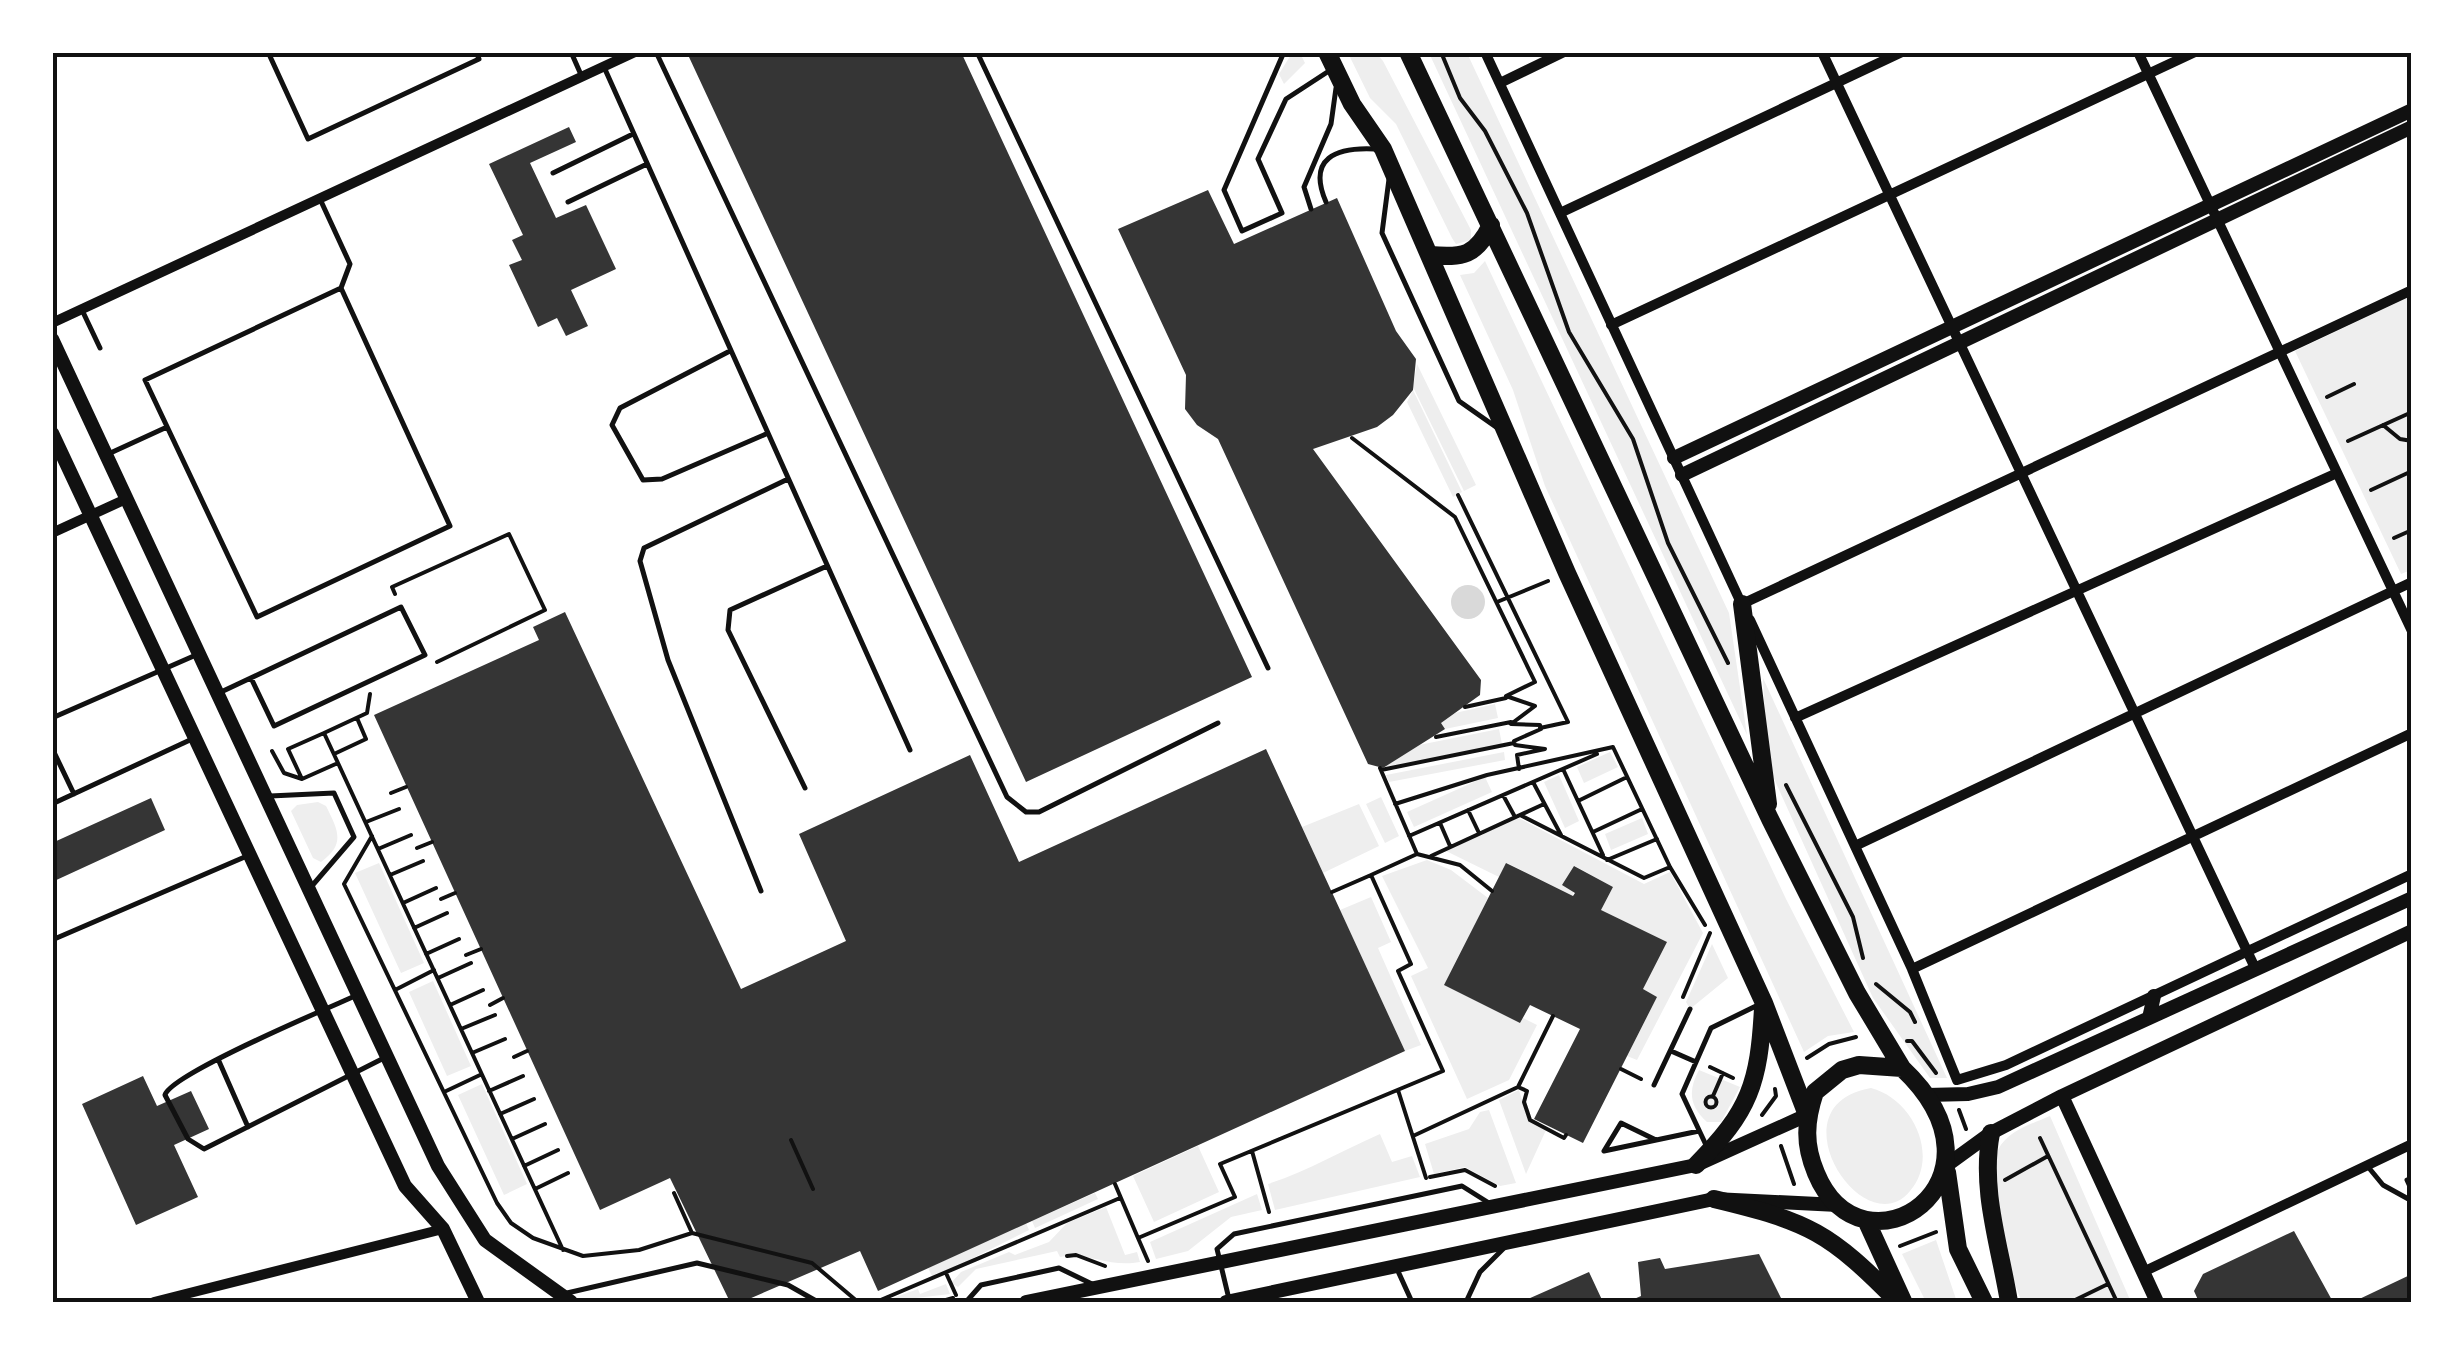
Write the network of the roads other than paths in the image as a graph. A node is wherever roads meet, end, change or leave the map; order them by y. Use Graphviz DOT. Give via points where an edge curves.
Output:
graph roads {
  1 [pos="268,52"];
  2 [pos="476,52"];
  3 [pos="570,52"];
  4 [pos="635,52"];
  5 [pos="656,52"];
  6 [pos="977,52"];
  7 [pos="1284,52"];
  8 [pos="1485,52"];
  9 [pos="1564,52"];
  10 [pos="1822,52"];
  11 [pos="1902,52"];
  12 [pos="2138,52"];
  13 [pos="2195,52"];
  14 [pos="1408,56"];
  15 [pos="1333,65"];
  16 [pos="604,67"];
  17 [pos="2148,74"];
  18 [pos="582,77"];
  19 [pos="1500,83"];
  20 [pos="1836,83"];
  21 [pos="2412,110"];
  22 [pos="2412,127"];
  23 [pos="633,134"];
  24 [pos="1387,158"];
  25 [pos="647,164"];
  26 [pos="554,172"];
  27 [pos="1889,194"];
  28 [pos="320,199"];
  29 [pos="568,202"];
  30 [pos="1326,202"];
  31 [pos="1312,209"];
  32 [pos="1560,213"];
  33 [pos="2212,213"];
  34 [pos="1491,224"];
  35 [pos="1430,255"];
  36 [pos="341,288"];
  37 [pos="2412,290"];
  38 [pos="82,310"];
  39 [pos="52,323"];
  40 [pos="1611,324"];
  41 [pos="1952,327"];
  42 [pos="52,339"];
  43 [pos="1960,344"];
  44 [pos="100,348"];
  45 [pos="728,352"];
  46 [pos="2280,352"];
  47 [pos="167,427"];
  48 [pos="52,433"];
  49 [pos="767,434"];
  50 [pos="1510,436"];
  51 [pos="106,455"];
  52 [pos="1674,458"];
  53 [pos="59,464"];
  54 [pos="2021,473"];
  55 [pos="2337,473"];
  56 [pos="1682,475"];
  57 [pos="788,479"];
  58 [pos="126,499"];
  59 [pos="91,515"];
  60 [pos="52,533"];
  61 [pos="827,566"];
  62 [pos="2412,582"];
  63 [pos="2076,591"];
  64 [pos="2393,591"];
  65 [pos="1742,604"];
  66 [pos="2412,631"];
  67 [pos="199,654"];
  68 [pos="1268,668"];
  69 [pos="164,670"];
  70 [pos="251,678"];
  71 [pos="217,693"];
  72 [pos="2135,714"];
  73 [pos="52,718"];
  74 [pos="1795,718"];
  75 [pos="1218,723"];
  76 [pos="2412,733"];
  77 [pos="195,738"];
  78 [pos="52,748"];
  79 [pos="910,750"];
  80 [pos="804,788"];
  81 [pos="74,794"];
  82 [pos="265,796"];
  83 [pos="52,804"];
  84 [pos="1770,819"];
  85 [pos="2193,837"];
  86 [pos="1855,846"];
  87 [pos="250,855"];
  88 [pos="2412,874"];
  89 [pos="309,890"];
  90 [pos="761,890"];
  91 [pos="2412,898"];
  92 [pos="2412,931"];
  93 [pos="52,940"];
  94 [pos="2248,952"];
  95 [pos="1912,969"];
  96 [pos="2256,970"];
  97 [pos="358,994"];
  98 [pos="2154,996"];
  99 [pos="1764,1002"];
  100 [pos="323,1010"];
  101 [pos="1690,1010"];
  102 [pos="2149,1018"];
  103 [pos="1670,1051"];
  104 [pos="387,1056"];
  105 [pos="218,1059"];
  106 [pos="1696,1062"];
  107 [pos="1902,1068"];
  108 [pos="352,1072"];
  109 [pos="1654,1085"];
  110 [pos="1926,1095"];
  111 [pos="2062,1096"];
  112 [pos="1807,1115"];
  113 [pos="248,1126"];
  114 [pos="1700,1131"];
  115 [pos="1992,1133"];
  116 [pos="1656,1140"];
  117 [pos="2412,1144"];
  118 [pos="1702,1158"];
  119 [pos="2367,1165"];
  120 [pos="1947,1169"];
  121 [pos="2412,1178"];
  122 [pos="2412,1190"];
  123 [pos="1714,1199"];
  124 [pos="2412,1201"];
  125 [pos="1495,1206"];
  126 [pos="1838,1206"];
  127 [pos="1866,1220"];
  128 [pos="443,1229"];
  129 [pos="1510,1243"];
  130 [pos="1220,1262"];
  131 [pos="1395,1267"];
  132 [pos="2143,1272"];
  133 [pos="1100,1288"];
  134 [pos="564,1299"];
  135 [pos="154,1302"];
  136 [pos="478,1302"];
  137 [pos="818,1302"];
  138 [pos="966,1302"];
  139 [pos="1026,1302"];
  140 [pos="1228,1302"];
  141 [pos="1412,1302"];
  142 [pos="1466,1302"];
  143 [pos="1900,1302"];
  144 [pos="1984,1302"];
  145 [pos="2009,1302"];
  146 [pos="2157,1302"];
  1 -- 2 [label="lane" via="308,139 479,59"];
  3 -- 18 [label="lane"];
  4 -- 16 [label="street"];
  5 -- 75 [label="lane" via="1007,797 1026,812 1039,812"];
  6 -- 68 [label="lane"];
  7 -- 15 [label="lane" via="1224,190 1242,231 1282,213 1258,160 1286,99"];
  8 -- 19 [label="street"];
  9 -- 19 [label="street"];
  10 -- 20 [label="street"];
  11 -- 20 [label="street"];
  12 -- 17 [label="street"];
  13 -- 17 [label="street"];
  14 -- 34 [label="main road"];
  15 -- 24 [label="main road"];
  15 -- 31 [label="lane" via="1332,124 1304,187"];
  16 -- 18 [label="street"];
  16 -- 23 [label="lane"];
  17 -- 27 [label="street"];
  17 -- 33 [label="street"];
  18 -- 28 [label="street"];
  19 -- 32 [label="street"];
  20 -- 27 [label="street"];
  20 -- 32 [label="street"];
  21 -- 33 [label="street"];
  22 -- 33 [label="street"];
  23 -- 25 [label="lane"];
  23 -- 26 [label="lane"];
  24 -- 30 [label="lane" via="1344,149 1330,155 1320,176"];
  24 -- 35 [label="main road"];
  24 -- 50 [label="lane" via="1382,233 1459,401"];
  25 -- 29 [label="lane"];
  25 -- 45 [label="lane"];
  27 -- 40 [label="street"];
  27 -- 41 [label="street"];
  28 -- 36 [label="lane" via="350,264"];
  28 -- 38 [label="street"];
  32 -- 40 [label="street"];
  33 -- 41 [label="street"];
  33 -- 43 [label="street"];
  33 -- 46 [label="street"];
  34 -- 35 [label="main road" via="1475,252"];
  34 -- 84 [label="main road"];
  35 -- 50 [label="main road"];
  36 -- 47 [label="lane" via="145,380"];
  36 -- 47 [label="lane" via="450,526 257,618"];
  37 -- 46 [label="street"];
  38 -- 39 [label="street"];
  38 -- 44 [label="lane"];
  40 -- 52 [label="street"];
  41 -- 43 [label="street"];
  41 -- 52 [label="street"];
  42 -- 51 [label="street"];
  43 -- 54 [label="street"];
  43 -- 56 [label="street"];
  45 -- 49 [label="lane"];
  45 -- 49 [label="lane" via="620,408 612,424 643,480 662,479"];
  46 -- 54 [label="street"];
  46 -- 55 [label="street"];
  47 -- 51 [label="lane"];
  48 -- 53 [label="street"];
  49 -- 57 [label="lane"];
  50 -- 99 [label="main road"];
  51 -- 58 [label="street"];
  52 -- 56 [label="street"];
  53 -- 59 [label="street"];
  54 -- 63 [label="street"];
  54 -- 65 [label="street"];
  55 -- 63 [label="street"];
  55 -- 64 [label="street"];
  56 -- 65 [label="street"];
  57 -- 61 [label="lane"];
  57 -- 90 [label="lane" via="644,548 640,561 668,660"];
  58 -- 59 [label="street"];
  58 -- 67 [label="street"];
  59 -- 60 [label="street"];
  59 -- 69 [label="street"];
  61 -- 79 [label="lane"];
  61 -- 80 [label="lane" via="730,610 728,630"];
  62 -- 64 [label="street"];
  63 -- 72 [label="street"];
  63 -- 74 [label="street"];
  64 -- 66 [label="street"];
  64 -- 72 [label="street"];
  65 -- 74 [label="street"];
  65 -- 84 [label="main road"];
  67 -- 69 [label="lane"];
  67 -- 71 [label="street"];
  69 -- 73 [label="lane"];
  69 -- 77 [label="street"];
  70 -- 70 [label="lane" via="401,608 425,655 274,726"];
  70 -- 71 [label="lane"];
  71 -- 82 [label="street"];
  72 -- 85 [label="street"];
  72 -- 86 [label="street"];
  74 -- 86 [label="street"];
  76 -- 85 [label="street"];
  77 -- 81 [label="lane"];
  77 -- 87 [label="street"];
  78 -- 81 [label="lane"];
  81 -- 83 [label="lane"];
  82 -- 89 [label="street"];
  82 -- 89 [label="lane" via="334,793 354,837"];
  84 -- 107 [label="main road"];
  85 -- 94 [label="street"];
  85 -- 95 [label="street"];
  86 -- 95 [label="street"];
  87 -- 93 [label="lane"];
  87 -- 100 [label="street"];
  88 -- 94 [label="street"];
  89 -- 97 [label="street"];
  91 -- 96 [label="street"];
  92 -- 111 [label="street"];
  94 -- 96 [label="street"];
  94 -- 98 [label="street"];
  95 -- 98 [label="street" via="1957,1080 2006,1065"];
  96 -- 102 [label="street"];
  97 -- 100 [label="lane"];
  97 -- 104 [label="street"];
  98 -- 102 [label="street"];
  99 -- 106 [label="lane" via="1711,1028"];
  99 -- 112 [label="main road"];
  99 -- 118 [label="main road" via="1760,1070 1734,1125"];
  100 -- 105 [label="lane"];
  100 -- 108 [label="street"];
  101 -- 103 [label="lane"];
  102 -- 110 [label="street" via="1998,1087"];
  103 -- 106 [label="lane"];
  103 -- 109 [label="lane"];
  104 -- 108 [label="lane"];
  104 -- 134 [label="street" via="462,1208 486,1240"];
  105 -- 113 [label="lane"];
  105 -- 113 [label="lane" via="172,1084 165,1095 196,1147"];
  106 -- 114 [label="lane" via="1682,1094"];
  107 -- 110 [label="main road"];
  107 -- 112 [label="main road" via="1842,1070 1815,1092"];
  108 -- 113 [label="lane"];
  108 -- 128 [label="street" via="405,1186"];
  110 -- 120 [label="main road" via="1944,1140"];
  111 -- 115 [label="street"];
  111 -- 132 [label="street"];
  112 -- 118 [label="street"];
  112 -- 126 [label="main road" via="1811,1159"];
  114 -- 116 [label="lane"];
  114 -- 118 [label="lane"];
  115 -- 120 [label="street"];
  115 -- 145 [label="main road" via="1989,1200"];
  116 -- 116 [label="lane" via="1638,1144 1604,1151 1621,1123"];
  117 -- 119 [label="street"];
  118 -- 125 [label="street"];
  119 -- 124 [label="lane" via="2382,1185"];
  119 -- 132 [label="street"];
  120 -- 127 [label="main road" via="1917,1211"];
  120 -- 144 [label="main road" via="1958,1249"];
  121 -- 122 [label="lane"];
  123 -- 126 [label="street"];
  123 -- 129 [label="street"];
  123 -- 143 [label="main road" via="1787,1216 1826,1236"];
  125 -- 130 [label="street"];
  125 -- 130 [label="lane" via="1462,1186 1234,1234 1217,1248"];
  126 -- 127 [label="main road"];
  127 -- 143 [label="main road"];
  128 -- 135 [label="street"];
  128 -- 136 [label="street"];
  129 -- 131 [label="street"];
  129 -- 142 [label="lane" via="1480,1272"];
  130 -- 133 [label="street"];
  130 -- 140 [label="lane"];
  131 -- 140 [label="street"];
  131 -- 141 [label="lane"];
  132 -- 146 [label="street"];
  133 -- 138 [label="lane" via="1059,1268 981,1285"];
  133 -- 139 [label="street"];
  134 -- 137 [label="lane" via="698,1263 788,1285"];
}
